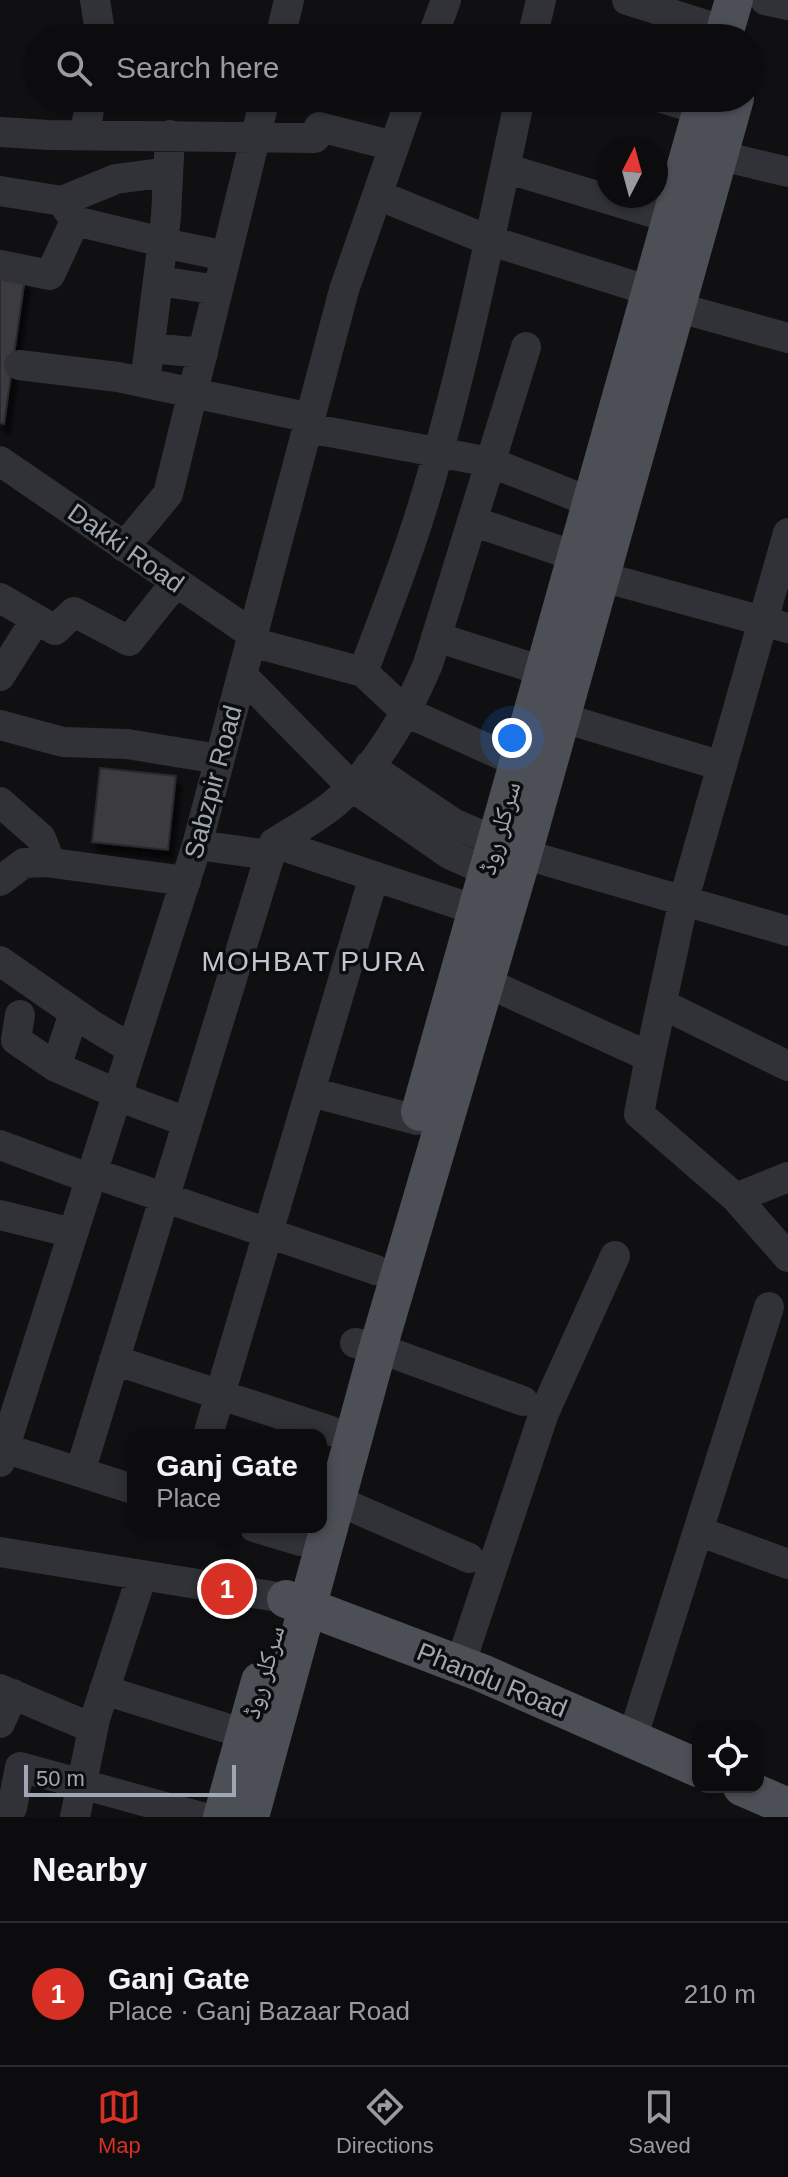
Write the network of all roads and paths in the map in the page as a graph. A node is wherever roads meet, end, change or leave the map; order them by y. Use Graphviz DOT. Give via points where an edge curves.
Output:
graph roads {
  1 [pos="95,0"];
  2 [pos="289,0"];
  3 [pos="446,0"];
  4 [pos="541,0"];
  5 [pos="627,0"];
  6 [pos="762,0"];
  7 [pos="788,5"];
  8 [pos="99,24"];
  9 [pos="283,24"];
  10 [pos="437,24"];
  11 [pos="535,24"];
  12 [pos="721,24"];
  13 [pos="736,24"];
  14 [pos="89,112"];
  15 [pos="261,112"];
  16 [pos="406,112"];
  17 [pos="517,112"];
  18 [pos="712,112"];
  19 [pos="0,132"];
  20 [pos="85,134"];
  21 [pos="170,135"];
  22 [pos="255,137"];
  23 [pos="394,146"];
  24 [pos="706,149"];
  25 [pos="505,168"];
  26 [pos="168,172"];
  27 [pos="788,172"];
  28 [pos="0,191"];
  29 [pos="378,195"];
  30 [pos="69,211"];
  31 [pos="670,218"];
  32 [pos="488,240"];
  33 [pos="163,242"];
  34 [pos="226,256"];
  35 [pos="0,265"];
  36 [pos="159,281"];
  37 [pos="218,290"];
  38 [pos="663,299"];
  39 [pos="788,338"];
  40 [pos="526,347"];
  41 [pos="150,348"];
  42 [pos="203,353"];
  43 [pos="19,365"];
  44 [pos="145,383"];
  45 [pos="193,392"];
  46 [pos="309,423"];
  47 [pos="439,450"];
  48 [pos="0,461"];
  49 [pos="490,462"];
  50 [pos="590,502"];
  51 [pos="416,526"];
  52 [pos="469,531"];
  53 [pos="788,533"];
  54 [pos="124,547"];
  55 [pos="582,567"];
  56 [pos="176,582"];
  57 [pos="0,598"];
  58 [pos="36,619"];
  59 [pos="775,624"];
  60 [pos="436,637"];
  61 [pos="251,638"];
  62 [pos="1,671"];
  63 [pos="543,671"];
  64 [pos="363,672"];
  65 [pos="242,675"];
  66 [pos="406,712"];
  67 [pos="560,717"];
  68 [pos="0,725"];
  69 [pos="219,759"];
  70 [pos="517,762"];
  71 [pos="722,766"];
  72 [pos="360,776"];
  73 [pos="0,802"];
  74 [pos="197,845"];
  75 [pos="272,849"];
  76 [pos="502,855"];
  77 [pos="50,862"];
  78 [pos="374,876"];
  79 [pos="0,881"];
  80 [pos="186,881"];
  81 [pos="684,899"];
  82 [pos="476,910"];
  83 [pos="788,931"];
  84 [pos="0,961"];
  85 [pos="472,976"];
  86 [pos="34,985"];
  87 [pos="662,1004"];
  88 [pos="74,1013"];
  89 [pos="9,1024"];
  90 [pos="132,1049"];
  91 [pos="650,1057"];
  92 [pos="788,1066"];
  93 [pos="56,1067"];
  94 [pos="311,1092"];
  95 [pos="118,1095"];
  96 [pos="417,1120"];
  97 [pos="187,1122"];
  98 [pos="0,1145"];
  99 [pos="92,1176"];
  100 [pos="788,1177"];
  101 [pos="736,1198"];
  102 [pos="164,1199"];
  103 [pos="0,1215"];
  104 [pos="73,1233"];
  105 [pos="269,1233"];
  106 [pos="615,1256"];
  107 [pos="788,1257"];
  108 [pos="376,1270"];
  109 [pos="769,1307"];
  110 [pos="367,1345"];
  111 [pos="114,1360"];
  112 [pos="11,1389"];
  113 [pos="221,1393"];
  114 [pos="523,1401"];
  115 [pos="210,1429"];
  116 [pos="325,1429"];
  117 [pos="327,1430"];
  118 [pos="331,1431"];
  119 [pos="2,1455"];
  120 [pos="80,1472"];
  121 [pos="328,1484"];
  122 [pos="127,1487"];
  123 [pos="698,1531"];
  124 [pos="315,1533"];
  125 [pos="302,1534"];
  126 [pos="0,1552"];
  127 [pos="469,1558"];
  128 [pos="788,1564"];
  129 [pos="142,1575"];
  130 [pos="296,1602"];
  131 [pos="460,1665"];
  132 [pos="104,1690"];
  133 [pos="6,1692"];
  134 [pos="0,1723"];
  135 [pos="92,1728"];
  136 [pos="245,1734"];
  137 [pos="632,1739"];
  138 [pos="10,1762"];
  139 [pos="692,1765"];
  140 [pos="82,1783"];
  141 [pos="756,1793"];
  142 [pos="788,1807"];
  143 [pos="12,1808"];
  144 [pos="75,1817"];
  145 [pos="201,1817"];
  146 [pos="222,1817"];
  147 [pos="250,1817"];
  1 -- 8 [label="street"];
  2 -- 9 [label="street"];
  3 -- 10 [label="street"];
  4 -- 11 [label="street"];
  5 -- 12 [label="street"];
  6 -- 7 [label="street"];
  6 -- 13 [label="main road"];
  14 -- 20 [label="street"];
  15 -- 22 [label="street"];
  16 -- 23 [label="street, Sabzpir Road"];
  17 -- 25 [label="street"];
  18 -- 24 [label="main road, سرکلر روڈ"];
  19 -- 20 [label="street"];
  20 -- 21 [label="street"];
  21 -- 22 [label="street"];
  21 -- 26 [label="street"];
  22 -- 23 [label="street" via="315,138 319,127"];
  22 -- 34 [label="street"];
  23 -- 29 [label="street, Sabzpir Road"];
  24 -- 27 [label="street"];
  24 -- 31 [label="main road, سرکلر روڈ"];
  24 -- 38 [label="main road"];
  25 -- 31 [label="street"];
  25 -- 32 [label="street"];
  26 -- 30 [label="street" via="116,179"];
  26 -- 33 [label="street"];
  28 -- 30 [label="street"];
  29 -- 32 [label="street"];
  29 -- 46 [label="street, Sabzpir Road" via="344,290"];
  30 -- 33 [label="street"];
  30 -- 35 [label="street" via="50,275"];
  31 -- 38 [label="main road, سرکلر روڈ"];
  32 -- 38 [label="street"];
  32 -- 47 [label="street"];
  33 -- 34 [label="street"];
  33 -- 36 [label="street"];
  34 -- 37 [label="street"];
  36 -- 37 [label="street"];
  36 -- 41 [label="street"];
  37 -- 42 [label="street"];
  38 -- 39 [label="street"];
  38 -- 50 [label="main road, سرکلر روڈ"];
  38 -- 55 [label="main road"];
  40 -- 49 [label="street"];
  41 -- 42 [label="street"];
  41 -- 44 [label="street"];
  42 -- 45 [label="street"];
  43 -- 44 [label="street"];
  44 -- 45 [label="street"];
  45 -- 46 [label="street"];
  45 -- 54 [label="street" via="168,494"];
  46 -- 47 [label="street"];
  46 -- 61 [label="street, Sabzpir Road"];
  47 -- 49 [label="street"];
  47 -- 51 [label="street"];
  48 -- 54 [label="street, Dakki Road"];
  49 -- 50 [label="street"];
  49 -- 52 [label="street"];
  50 -- 55 [label="main road, سرکلر روڈ"];
  51 -- 52 [label="street"];
  51 -- 64 [label="street"];
  52 -- 55 [label="street"];
  52 -- 60 [label="street"];
  53 -- 59 [label="street"];
  54 -- 56 [label="street, Dakki Road"];
  55 -- 59 [label="street"];
  55 -- 63 [label="main road, سرکلر روڈ"];
  55 -- 67 [label="main road"];
  56 -- 58 [label="street" via="129,641 74,612 55,630"];
  56 -- 61 [label="street, Dakki Road"];
  57 -- 58 [label="street"];
  58 -- 62 [label="street"];
  59 -- 71 [label="street"];
  60 -- 63 [label="street"];
  60 -- 66 [label="street"];
  61 -- 64 [label="street, Dakki Road"];
  61 -- 65 [label="street, Sabzpir Road"];
  63 -- 70 [label="main road, سرکلر روڈ"];
  64 -- 66 [label="street"];
  65 -- 69 [label="street, Sabzpir Road"];
  65 -- 72 [label="street"];
  66 -- 70 [label="street"];
  66 -- 72 [label="street"];
  67 -- 71 [label="street"];
  67 -- 76 [label="main road"];
  68 -- 69 [label="street" via="63,742 127,744"];
  69 -- 74 [label="street, Sabzpir Road"];
  70 -- 76 [label="main road, سرکلر روڈ"];
  71 -- 81 [label="street"];
  72 -- 75 [label="street" via="336,803"];
  72 -- 76 [label="street" via="449,854"];
  73 -- 77 [label="street" via="41,838"];
  74 -- 75 [label="street"];
  74 -- 80 [label="street, Sabzpir Road"];
  75 -- 78 [label="street"];
  75 -- 97 [label="street"];
  76 -- 81 [label="street"];
  76 -- 82 [label="main road, سرکلر روڈ"];
  76 -- 85 [label="main road"];
  77 -- 79 [label="street" via="24,863"];
  77 -- 80 [label="street"];
  78 -- 82 [label="street"];
  78 -- 94 [label="street"];
  80 -- 90 [label="street, Sabzpir Road"];
  81 -- 83 [label="street"];
  81 -- 87 [label="street"];
  82 -- 85 [label="main road, سرکلر روڈ"];
  84 -- 86 [label="street"];
  85 -- 91 [label="street"];
  85 -- 96 [label="main road, سرکلر روڈ"];
  85 -- 110 [label="main road"];
  86 -- 88 [label="street"];
  86 -- 89 [label="street"];
  87 -- 91 [label="street"];
  87 -- 92 [label="street"];
  88 -- 90 [label="street"];
  88 -- 93 [label="street"];
  89 -- 93 [label="street"];
  90 -- 95 [label="street, Sabzpir Road"];
  91 -- 101 [label="street" via="639,1114"];
  93 -- 95 [label="street"];
  94 -- 96 [label="street"];
  94 -- 105 [label="street"];
  95 -- 97 [label="street"];
  95 -- 99 [label="street, Sabzpir Road"];
  96 -- 108 [label="main road, سرکلر روڈ"];
  97 -- 102 [label="street"];
  98 -- 99 [label="street"];
  99 -- 102 [label="street"];
  99 -- 104 [label="street, Sabzpir Road"];
  100 -- 101 [label="street"];
  101 -- 107 [label="street"];
  102 -- 105 [label="street"];
  102 -- 111 [label="street"];
  103 -- 104 [label="street"];
  104 -- 112 [label="street, Sabzpir Road"];
  105 -- 108 [label="street"];
  105 -- 113 [label="street"];
  106 -- 131 [label="street" via="544,1413"];
  108 -- 110 [label="main road, سرکلر روڈ"];
  109 -- 123 [label="street"];
  110 -- 114 [label="street"];
  110 -- 118 [label="main road, سرکلر روڈ"];
  110 -- 121 [label="main road"];
  111 -- 113 [label="street"];
  111 -- 120 [label="street"];
  112 -- 119 [label="street, Sabzpir Road"];
  113 -- 115 [label="street"];
  113 -- 116 [label="street"];
  117 -- 118 [label="street"];
  118 -- 121 [label="main road, سرکلر روڈ"];
  119 -- 120 [label="street"];
  120 -- 122 [label="street"];
  121 -- 127 [label="street"];
  123 -- 128 [label="street"];
  123 -- 137 [label="street"];
  124 -- 130 [label="main road"];
  125 -- 130 [label="main road, سرکلر روڈ"];
  126 -- 129 [label="street"];
  129 -- 130 [label="street"];
  129 -- 132 [label="street"];
  130 -- 131 [label="main road, Phandu Road"];
  130 -- 136 [label="main road, سرکلر روڈ"];
  130 -- 147 [label="main road"];
  131 -- 137 [label="main road, Phandu Road"];
  132 -- 135 [label="street"];
  132 -- 136 [label="street"];
  133 -- 134 [label="street"];
  133 -- 135 [label="street"];
  135 -- 140 [label="street"];
  136 -- 146 [label="main road, سرکلر روڈ"];
  137 -- 139 [label="main road, Phandu Road"];
  138 -- 140 [label="street"];
  138 -- 143 [label="street"];
  140 -- 144 [label="street"];
  140 -- 145 [label="street"];
  141 -- 142 [label="main road"];
}
